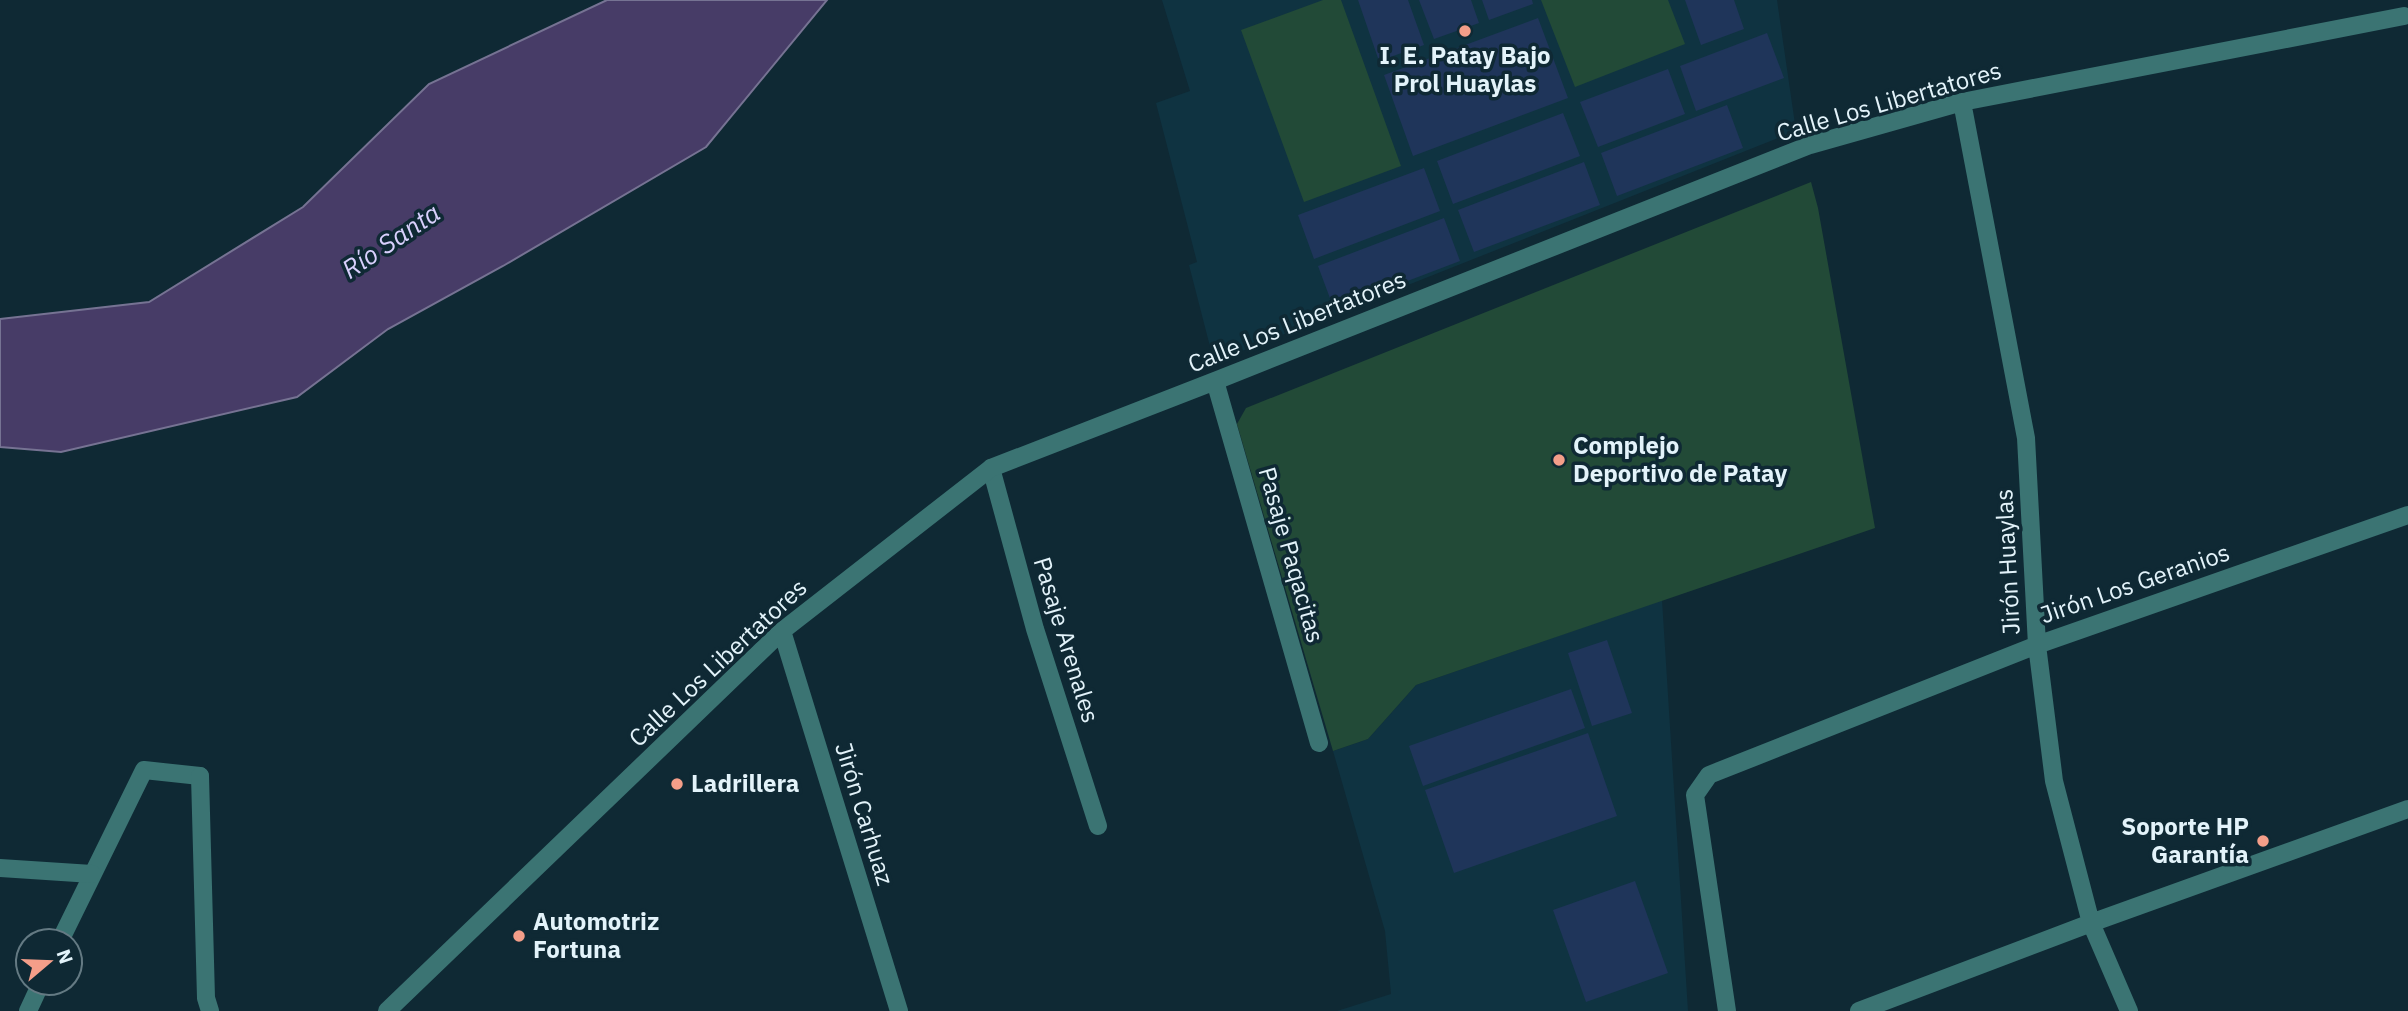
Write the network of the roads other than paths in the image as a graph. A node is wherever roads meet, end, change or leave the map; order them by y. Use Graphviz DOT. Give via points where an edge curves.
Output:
graph roads {
  1 [pos="2406,15"];
  2 [pos="1962,102"];
  3 [pos="1215,381"];
  4 [pos="991,468"];
  5 [pos="2408,515"];
  6 [pos="782,631"];
  7 [pos="2037,645"];
  8 [pos="1319,743"];
  9 [pos="2408,809"];
  10 [pos="1098,826"];
  11 [pos="0,868"];
  12 [pos="92,874"];
  13 [pos="2091,923"];
  14 [pos="67,927"];
  15 [pos="210,1011"];
  16 [pos="387,1011"];
  17 [pos="899,1011"];
  18 [pos="1727,1011"];
  19 [pos="1859,1011"];
  20 [pos="2129,1011"];
  1 -- 2 [label="street, Calle Los Libertatores"];
  2 -- 3 [label="street, Calle Los Libertatores" via="1810,145"];
  2 -- 7 [label="street, Jirón Huaylas" via="2026,438"];
  3 -- 4 [label="street, Calle Los Libertatores"];
  3 -- 8 [label="street, Pasaje Paqacitas"];
  4 -- 6 [label="street, Calle Los Libertatores"];
  4 -- 10 [label="street, Pasaje Arenales" via="1035,629"];
  5 -- 7 [label="street, Jirón Los Geranios"];
  6 -- 16 [label="street, Calle Los Libertatores"];
  6 -- 17 [label="street, Jirón Carhuaz"];
  7 -- 13 [label="street, Jirón Huaylas" via="2054,781"];
  7 -- 18 [label="street, Jirón Los Geranios" via="1709,775 1695,794"];
  9 -- 13 [label="street"];
  11 -- 12 [label="street"];
  12 -- 14 [label="street"];
  12 -- 15 [label="street" via="144,770 200,776"];
  13 -- 19 [label="street"];
  13 -- 20 [label="street, Jirón Huaylas"];
}
